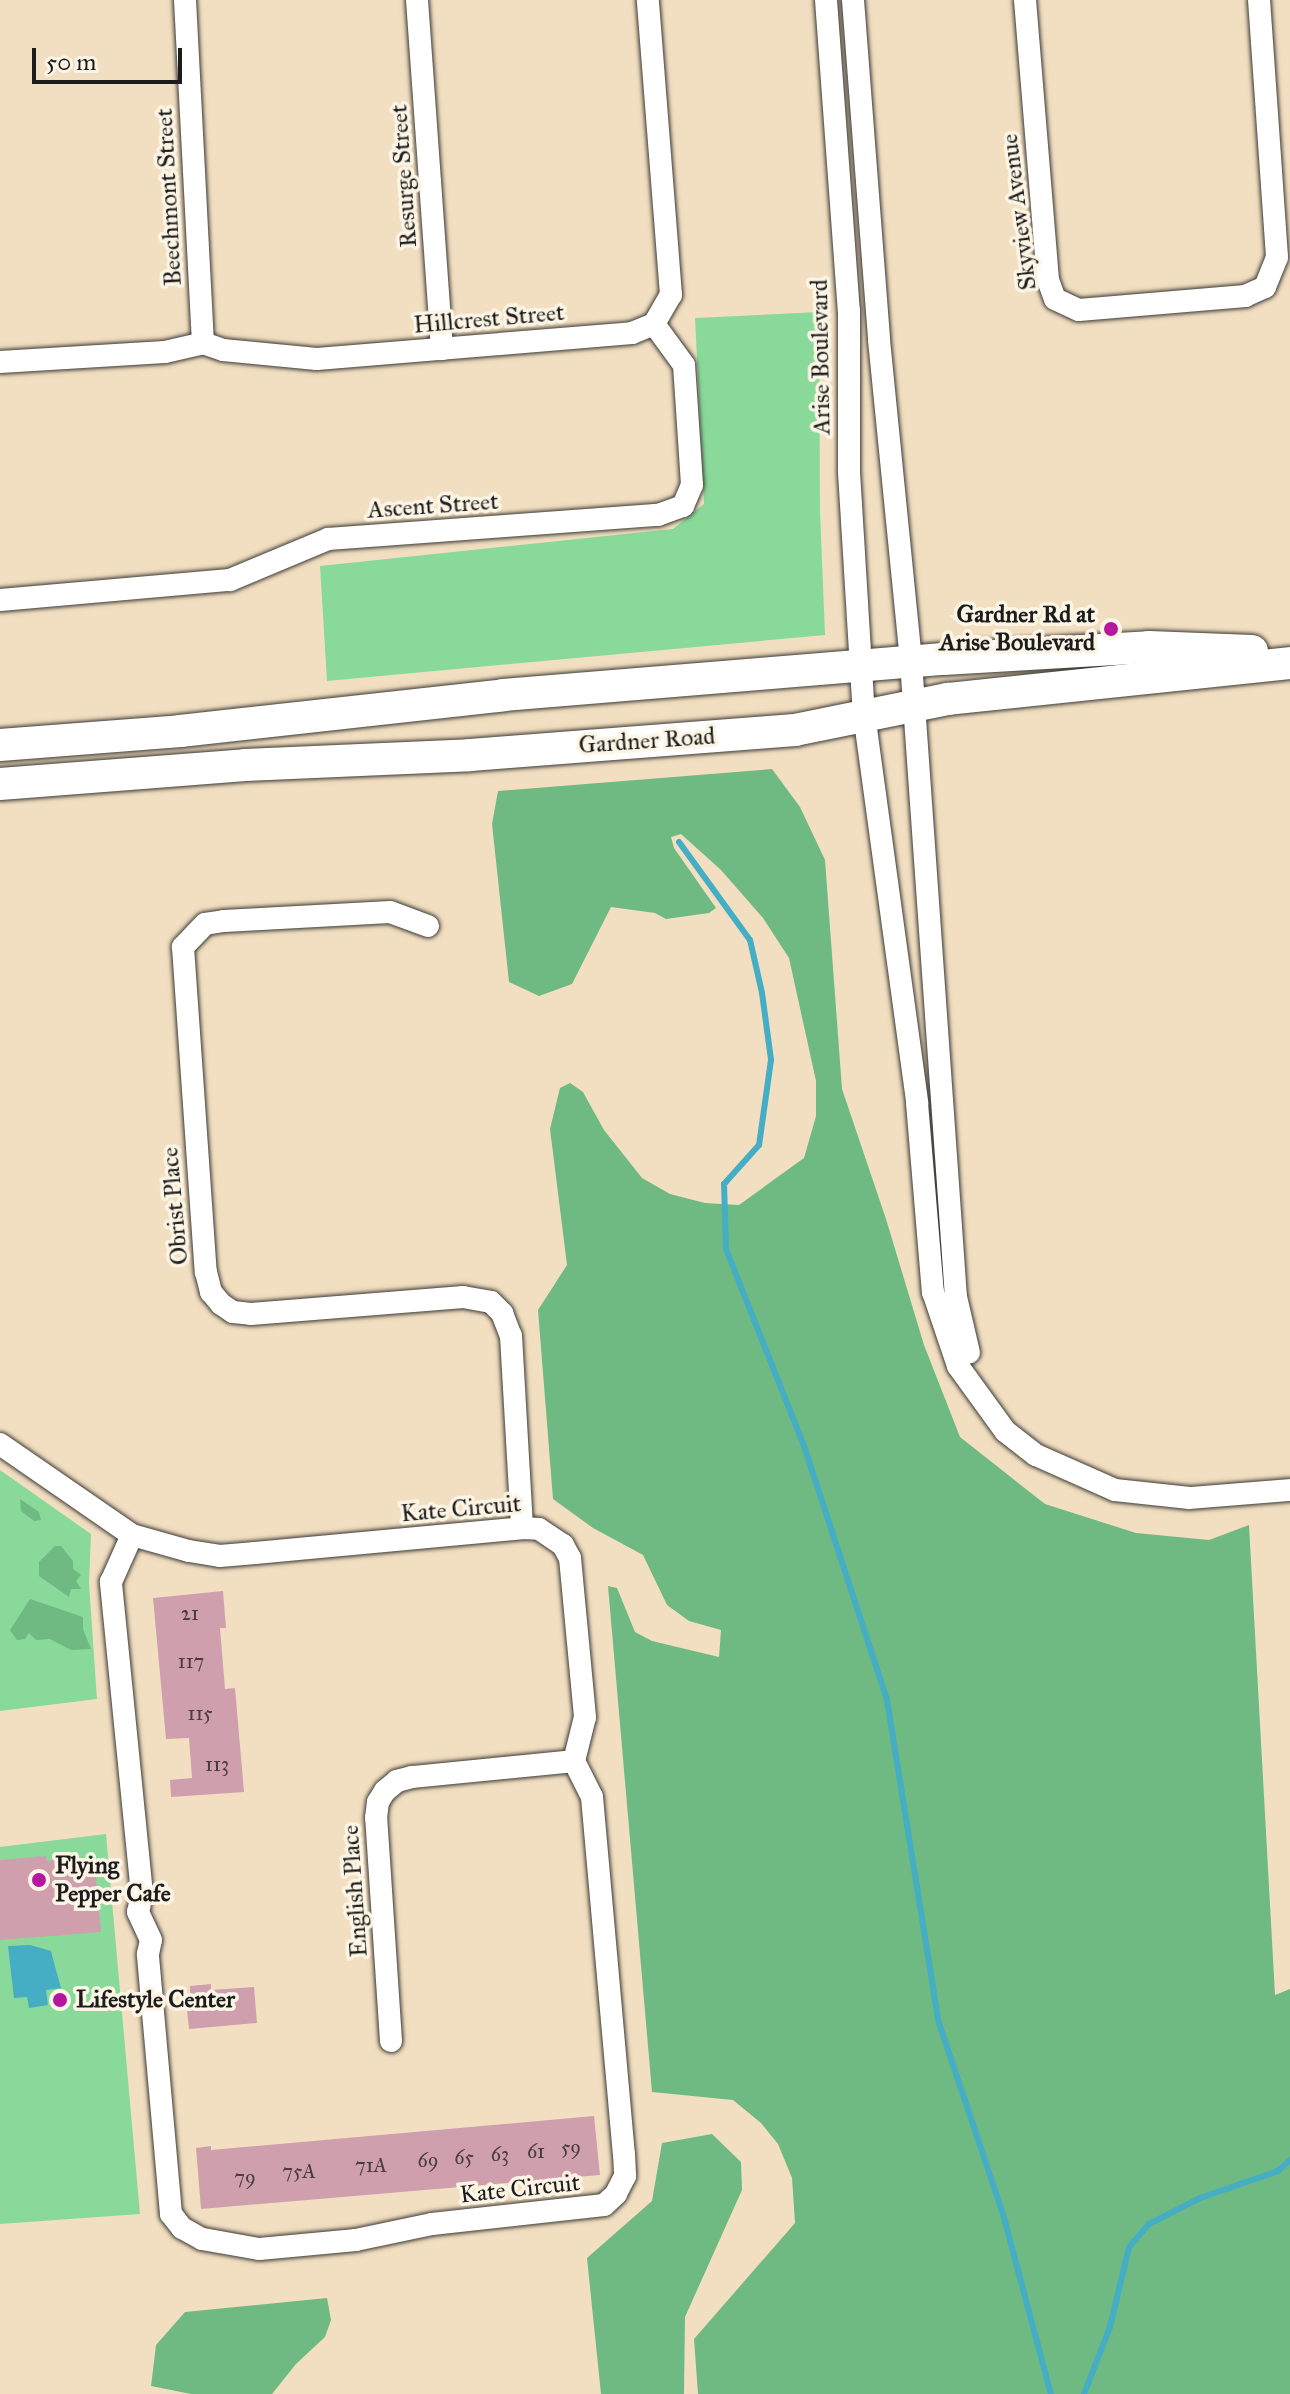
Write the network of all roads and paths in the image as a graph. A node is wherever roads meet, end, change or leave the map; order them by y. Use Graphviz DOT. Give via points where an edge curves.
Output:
graph roads {
  1 [pos="185,0"];
  2 [pos="417,0"];
  3 [pos="648,0"];
  4 [pos="826,0"];
  5 [pos="853,0"];
  6 [pos="1025,0"];
  7 [pos="1259,0"];
  8 [pos="654,324"];
  9 [pos="203,343"];
  10 [pos="442,349"];
  11 [pos="0,362"];
  12 [pos="0,600"];
  13 [pos="1290,653"];
  14 [pos="911,662"];
  15 [pos="1290,663"];
  16 [pos="860,666"];
  17 [pos="913,704"];
  18 [pos="864,714"];
  19 [pos="180,731"];
  20 [pos="0,745"];
  21 [pos="245,765"];
  22 [pos="0,784"];
  23 [pos="428,926"];
  24 [pos="943,1101"];
  25 [pos="917,1103"];
  26 [pos="0,1444"];
  27 [pos="1036,1455"];
  28 [pos="1280,1491"];
  29 [pos="522,1528"];
  30 [pos="132,1535"];
  31 [pos="574,1761"];
  32 [pos="391,2041"];
  1 -- 9 [label="street, Beechmont Street"];
  2 -- 10 [label="street, Resurge Street"];
  3 -- 8 [label="street" via="671,295"];
  4 -- 16 [label="street, Arise Boulevard" via="849,311 849,472"];
  5 -- 14 [label="street"];
  6 -- 7 [label="street, Skyview Avenue" via="1048,280 1055,299 1079,310 1245,296 1265,287 1277,257"];
  8 -- 10 [label="street, Hillcrest Street" via="632,333"];
  8 -- 12 [label="street, Ascent Street" via="684,365 692,485 683,506 658,515 328,539 230,580"];
  9 -- 10 [label="street, Hillcrest Street" via="223,350 317,359"];
  9 -- 11 [label="street, Hillcrest Street" via="165,352"];
  13 -- 14 [label="street" via="1149,647"];
  14 -- 16 [label="street"];
  14 -- 17 [label="street"];
  15 -- 17 [label="street, Gardner Road"];
  16 -- 18 [label="street, Arise Boulevard"];
  16 -- 19 [label="street" via="378,707"];
  17 -- 18 [label="street, Gardner Road"];
  17 -- 24 [label="street"];
  18 -- 21 [label="street, Gardner Road" via="795,730 470,755"];
  18 -- 25 [label="street, Arise Boulevard"];
  19 -- 20 [label="street"];
  19 -- 21 [label="street" via="195,742 239,746"];
  21 -- 22 [label="street, Gardner Road"];
  23 -- 29 [label="street, Obrist Place" via="390,912 224,921 205,924 183,947 206,1272 221,1304 251,1314 463,1297 491,1302 511,1336"];
  24 -- 25 [label="street"];
  24 -- 27 [label="street" via="958,1318 971,1361 1001,1412"];
  25 -- 27 [label="street, Arise Boulevard" via="933,1292 958,1366 1005,1431"];
  26 -- 30 [label="street, Kate Circuit"];
  27 -- 28 [label="street" via="1115,1490 1190,1498"];
  29 -- 30 [label="street, Kate Circuit" via="220,1556"];
  29 -- 31 [label="street, Kate Circuit" via="554,1535 570,1558 585,1717"];
  30 -- 31 [label="street, Kate Circuit" via="111,1582 142,1894 138,1912 151,1940 148,1954 171,2214 202,2239 259,2249 356,2240 432,2224 583,2210 604,2205 616,2194 625,2176 624,2154 592,1797"];
  31 -- 32 [label="street, English Place" via="412,1777 385,1791 376,1818"];
}
